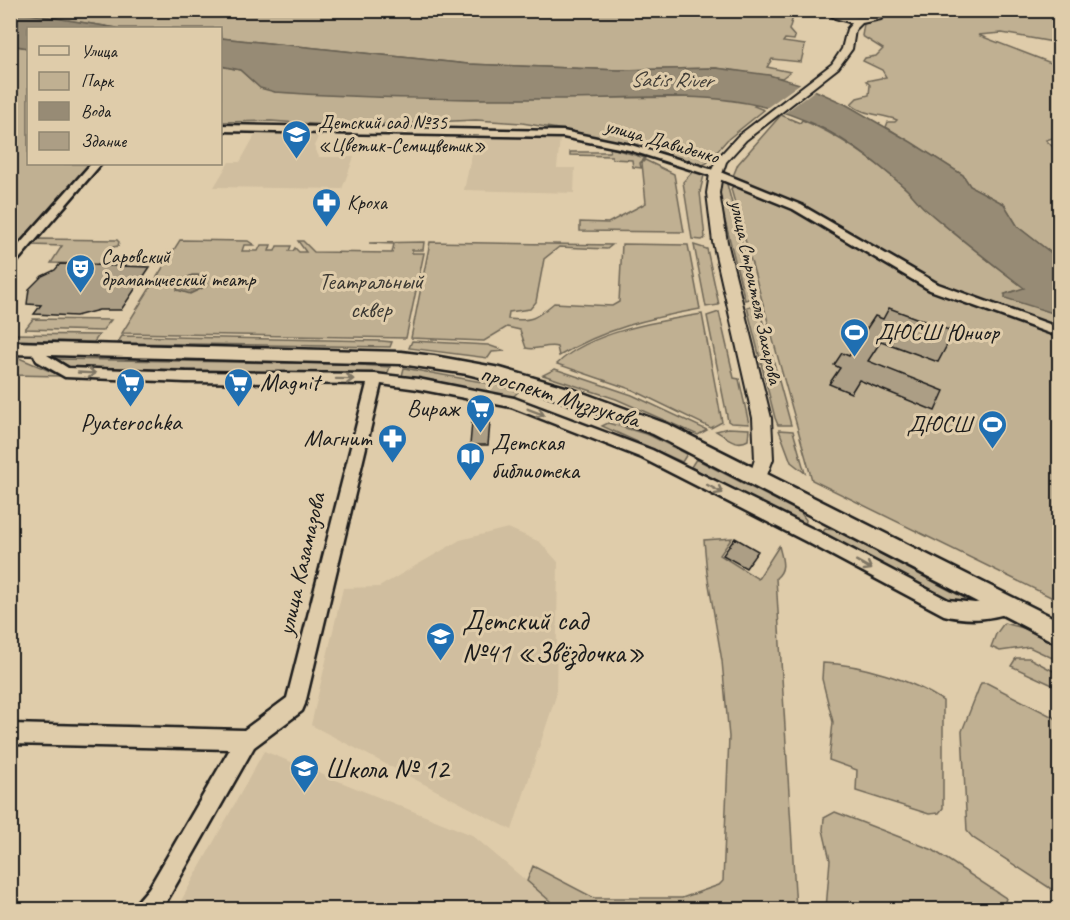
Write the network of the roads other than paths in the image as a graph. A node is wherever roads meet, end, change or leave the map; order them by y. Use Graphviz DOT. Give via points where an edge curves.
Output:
graph roads {
  1 [pos="827,10"];
  2 [pos="879,10"];
  3 [pos="837,16"];
  4 [pos="867,20"];
  5 [pos="851,29"];
  6 [pos="222,128"];
  7 [pos="95,165"];
  8 [pos="716,174"];
  9 [pos="10,263"];
  10 [pos="1059,333"];
  11 [pos="10,348"];
  12 [pos="38,349"];
  13 [pos="375,379"];
  14 [pos="758,478"];
  15 [pos="1007,606"];
  16 [pos="1059,634"];
  17 [pos="10,735"];
  18 [pos="247,740"];
  19 [pos="145,909"];
  1 -- 3 [label="street"];
  2 -- 4 [label="street" via="878,17"];
  3 -- 4 [label="street"];
  3 -- 5 [label="street" via="848,22"];
  4 -- 5 [label="street" via="859,21"];
  5 -- 8 [label="street, улица Строителя Захарова" via="844,56 731,149"];
  6 -- 8 [label="street, улица Давиденко" via="563,134 631,148"];
  7 -- 9 [label="street"];
  8 -- 10 [label="street, улица Давиденко" via="796,207 934,287"];
  8 -- 14 [label="street, улица Строителя Захарова" via="713,193 720,242 762,418 765,459"];
  11 -- 12 [label="main road, проспект Музрукова"];
  12 -- 13 [label="street, one-way" via="42,358 65,372"];
  12 -- 14 [label="main road, проспект Музрукова" via="401,358 464,366 606,407"];
  13 -- 15 [label="street, one-way" via="514,403 647,454 944,607 987,612"];
  13 -- 18 [label="street, улица Казамазова" via="295,704"];
  14 -- 15 [label="main road, проспект Музрукова"];
  15 -- 16 [label="main road, проспект Музрукова"];
  17 -- 18 [label="street"];
  18 -- 19 [label="street, улица Казамазова" via="157,896"];
}
